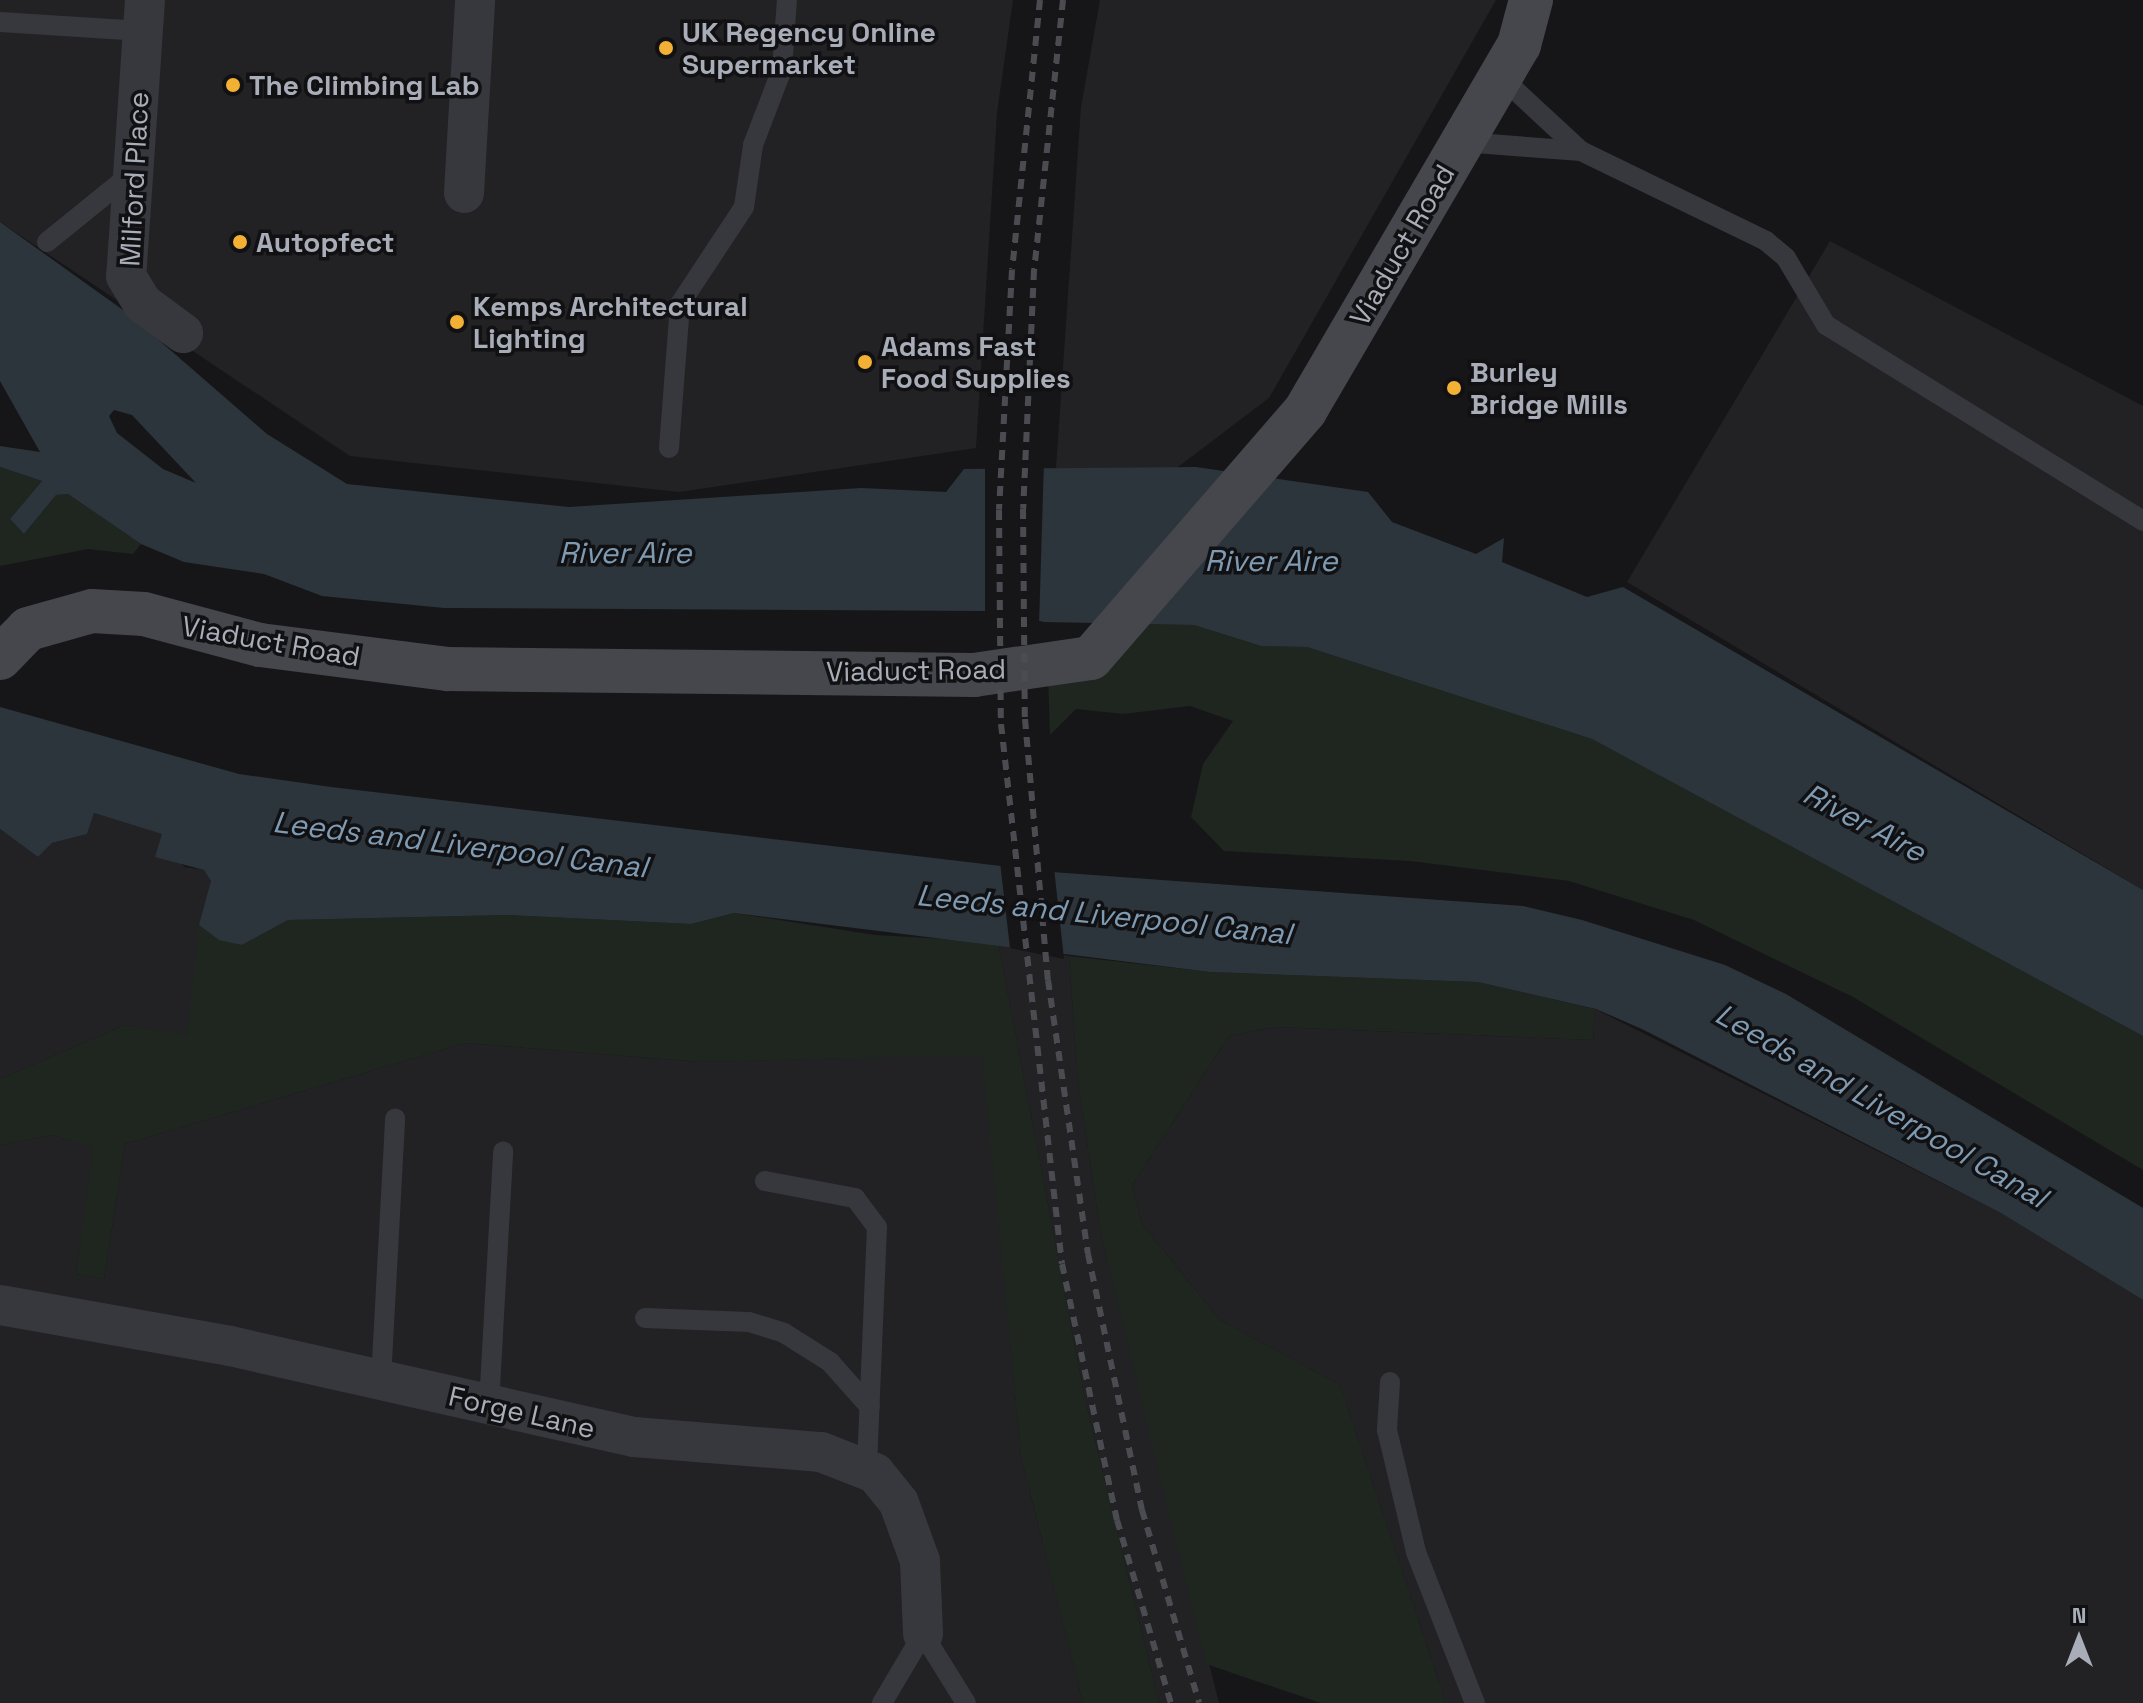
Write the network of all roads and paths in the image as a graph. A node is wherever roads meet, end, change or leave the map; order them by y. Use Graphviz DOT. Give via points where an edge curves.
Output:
graph roads {
  1 [pos="475,0"];
  2 [pos="787,0"];
  3 [pos="1531,0"];
  4 [pos="143,15"];
  5 [pos="0,22"];
  6 [pos="1501,77"];
  7 [pos="1463,142"];
  8 [pos="1581,151"];
  9 [pos="132,173"];
  10 [pos="464,193"];
  11 [pos="47,242"];
  12 [pos="183,333"];
  13 [pos="669,448"];
  14 [pos="2143,521"];
  15 [pos="1,657"];
  16 [pos="395,1118"];
  17 [pos="503,1151"];
  18 [pos="765,1181"];
  19 [pos="0,1305"];
  20 [pos="645,1318"];
  21 [pos="381,1380"];
  22 [pos="1390,1382"];
  23 [pos="489,1405"];
  24 [pos="870,1407"];
  25 [pos="867,1470"];
  26 [pos="923,1634"];
  27 [pos="882,1703"];
  28 [pos="966,1703"];
  29 [pos="1475,1703"];
  1 -- 10 [label="street"];
  2 -- 13 [label="lane" via="782,69 753,145 744,207 680,304"];
  3 -- 6 [label="street, Viaduct Road"];
  4 -- 5 [label="lane"];
  4 -- 9 [label="street, Milford Place"];
  6 -- 7 [label="street, Viaduct Road"];
  6 -- 8 [label="lane"];
  7 -- 8 [label="lane"];
  7 -- 15 [label="street, Viaduct Road" via="1282,440 1091,658 974,675 448,669 260,645 144,614 92,611 28,629"];
  8 -- 14 [label="lane" via="1766,241 1786,258 1826,325"];
  9 -- 11 [label="lane"];
  9 -- 12 [label="street, Milford Place" via="126,276 142,303"];
  16 -- 21 [label="lane"];
  17 -- 23 [label="lane"];
  18 -- 24 [label="lane" via="855,1198 877,1227"];
  19 -- 21 [label="street, Forge Lane"];
  20 -- 24 [label="lane" via="749,1322 784,1333 830,1362"];
  21 -- 23 [label="street, Forge Lane"];
  22 -- 29 [label="lane" via="1387,1430 1416,1552"];
  23 -- 25 [label="street, Forge Lane" via="634,1437 821,1452"];
  24 -- 25 [label="lane"];
  25 -- 26 [label="street, Forge Lane" via="899,1503 920,1561"];
  26 -- 27 [label="lane"];
  26 -- 28 [label="lane"];
}
